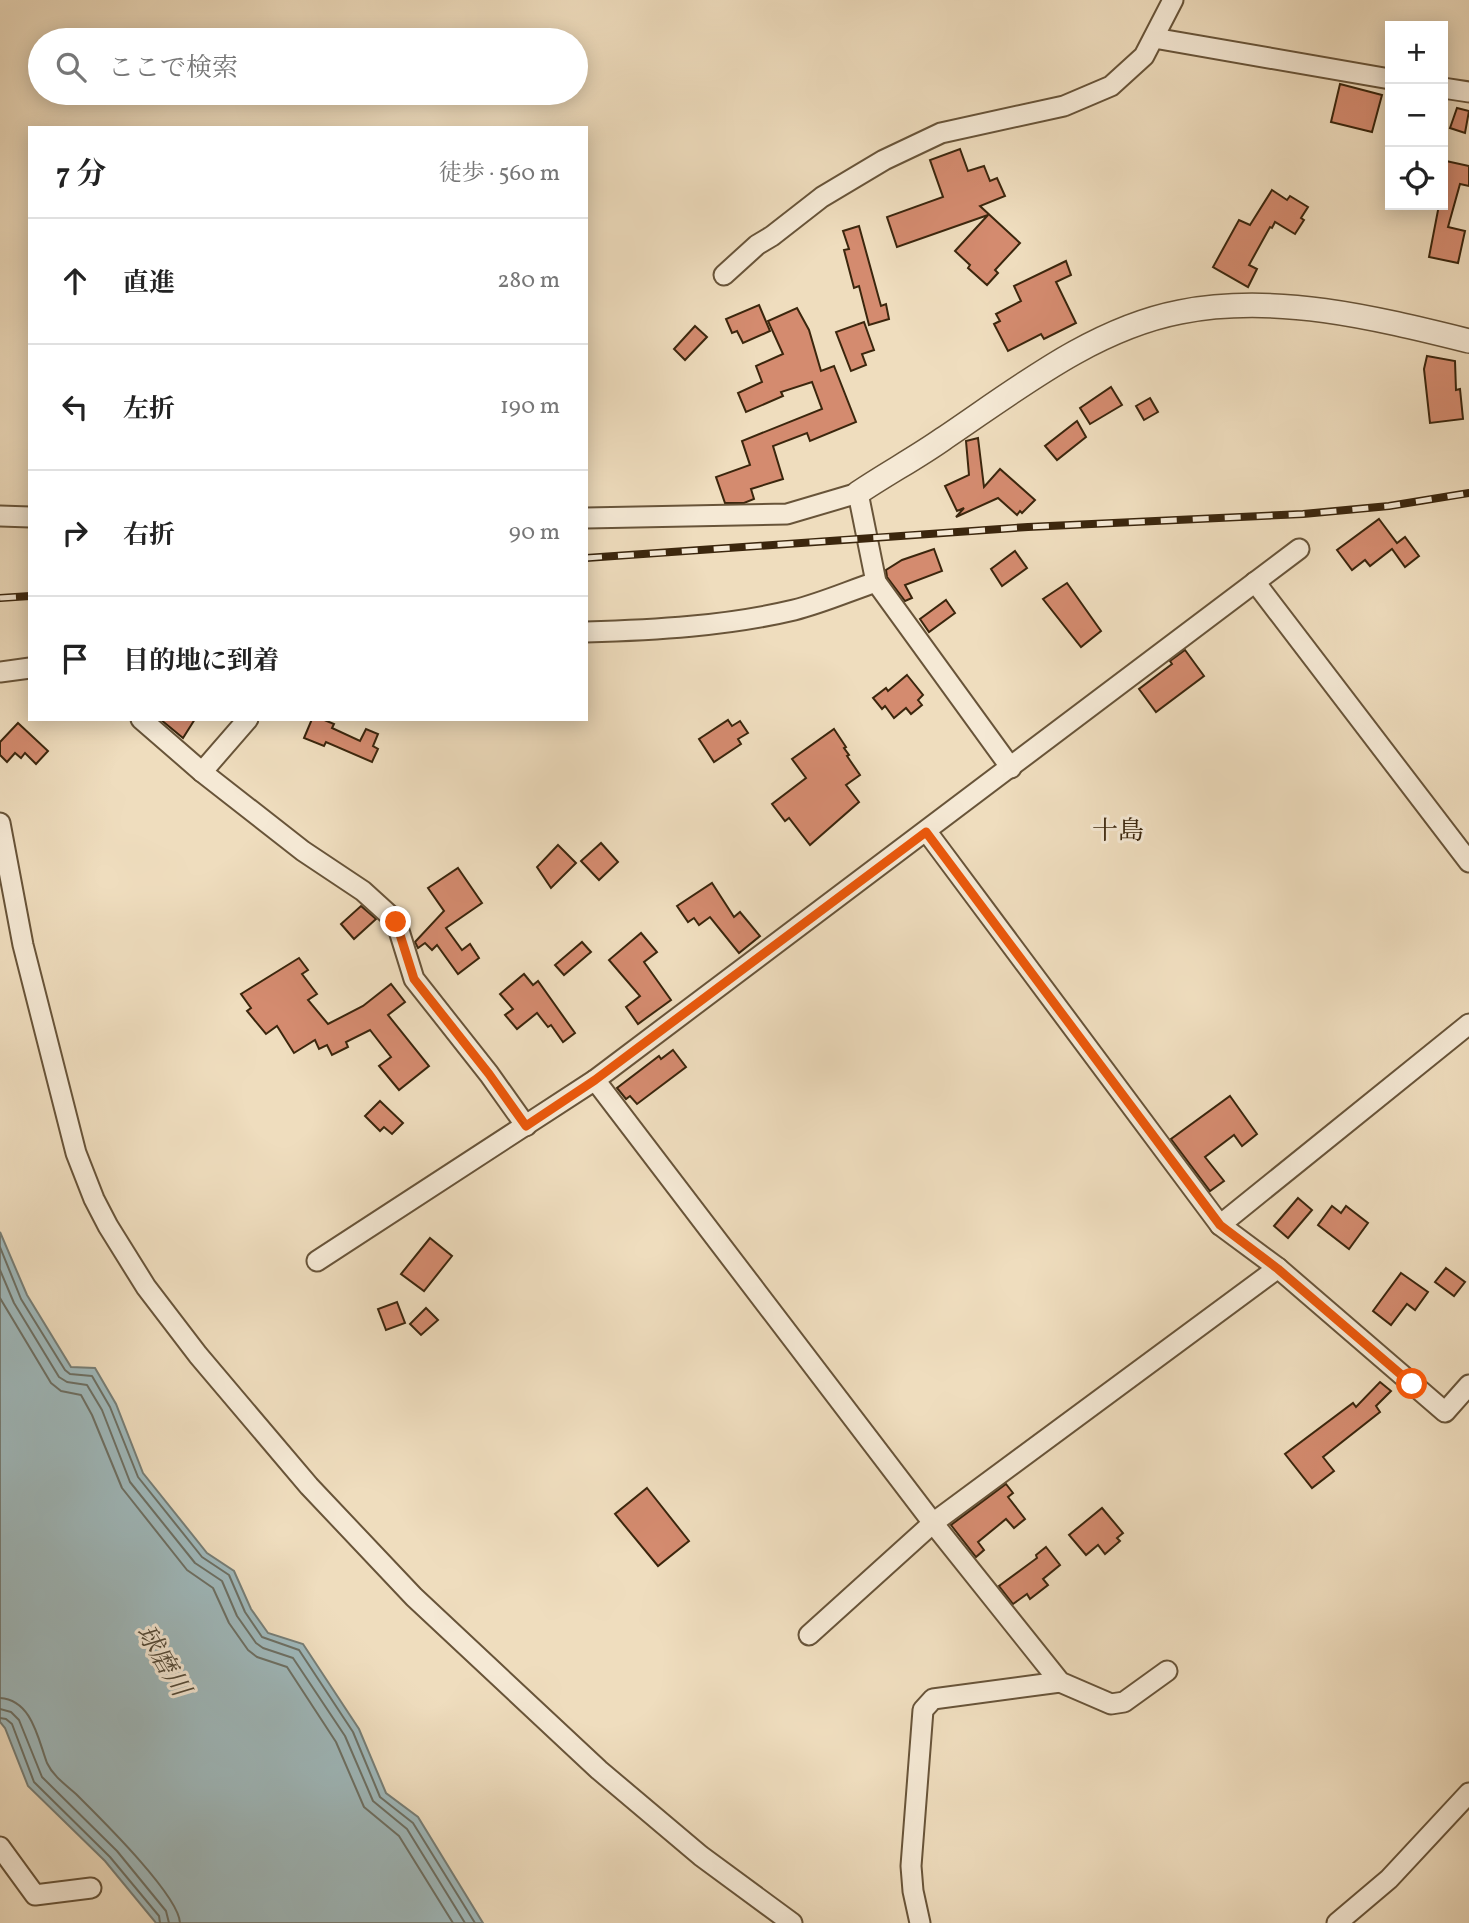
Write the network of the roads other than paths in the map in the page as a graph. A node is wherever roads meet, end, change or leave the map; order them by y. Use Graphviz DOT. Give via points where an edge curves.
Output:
graph roads {
  1 [pos="1173,0"];
  2 [pos="1154,38"];
  3 [pos="1385,78"];
  4 [pos="1448,89"];
  5 [pos="1469,92"];
  6 [pos="724,275"];
  7 [pos="1469,341"];
  8 [pos="858,493"];
  9 [pos="0,516"];
  10 [pos="28,517"];
  11 [pos="588,518"];
  12 [pos="1299,549"];
  13 [pos="876,582"];
  14 [pos="1255,582"];
  15 [pos="588,632"];
  16 [pos="28,668"];
  17 [pos="0,672"];
  18 [pos="143,721"];
  19 [pos="246,721"];
  20 [pos="1011,768"];
  21 [pos="202,772"];
  22 [pos="0,823"];
  23 [pos="926,832"];
  24 [pos="1469,862"];
  25 [pos="1469,1024"];
  26 [pos="595,1080"];
  27 [pos="526,1126"];
  28 [pos="1220,1225"];
  29 [pos="317,1261"];
  30 [pos="1278,1269"];
  31 [pos="1469,1385"];
  32 [pos="933,1522"];
  33 [pos="809,1636"];
  34 [pos="1167,1671"];
  35 [pos="1060,1682"];
  36 [pos="1469,1793"];
  37 [pos="0,1847"];
  38 [pos="91,1888"];
  39 [pos="792,1923"];
  40 [pos="920,1923"];
  41 [pos="1337,1923"];
  1 -- 2 [label="street"];
  2 -- 3 [label="street"];
  2 -- 6 [label="street" via="1144,56 1111,86 1064,106 941,133 884,160 822,197"];
  4 -- 5 [label="street"];
  7 -- 8 [label="street" via="1332,311 1262,306 1180,312 1128,328 1059,361"];
  8 -- 11 [label="street" via="787,514"];
  8 -- 13 [label="street"];
  9 -- 10 [label="street"];
  12 -- 14 [label="street"];
  13 -- 15 [label="street" via="796,610 652,630"];
  13 -- 20 [label="street"];
  14 -- 20 [label="street"];
  14 -- 24 [label="street"];
  16 -- 17 [label="street"];
  18 -- 21 [label="street"];
  19 -- 21 [label="street"];
  20 -- 23 [label="street"];
  21 -- 27 [label="street" via="363,891 396,922 414,979"];
  22 -- 39 [label="street" via="23,945 76,1153 108,1226 146,1287 309,1486 414,1598 599,1770 701,1856"];
  23 -- 26 [label="street"];
  23 -- 28 [label="street"];
  25 -- 28 [label="street"];
  26 -- 27 [label="street"];
  26 -- 32 [label="street"];
  27 -- 29 [label="street"];
  28 -- 30 [label="street"];
  30 -- 31 [label="street" via="1445,1412"];
  30 -- 32 [label="street"];
  32 -- 33 [label="street"];
  32 -- 35 [label="street"];
  34 -- 35 [label="street" via="1124,1702 1111,1704"];
  35 -- 40 [label="street" via="933,1699 923,1710 911,1866"];
  36 -- 41 [label="street" via="1389,1879"];
  37 -- 38 [label="street" via="35,1895"];
}
